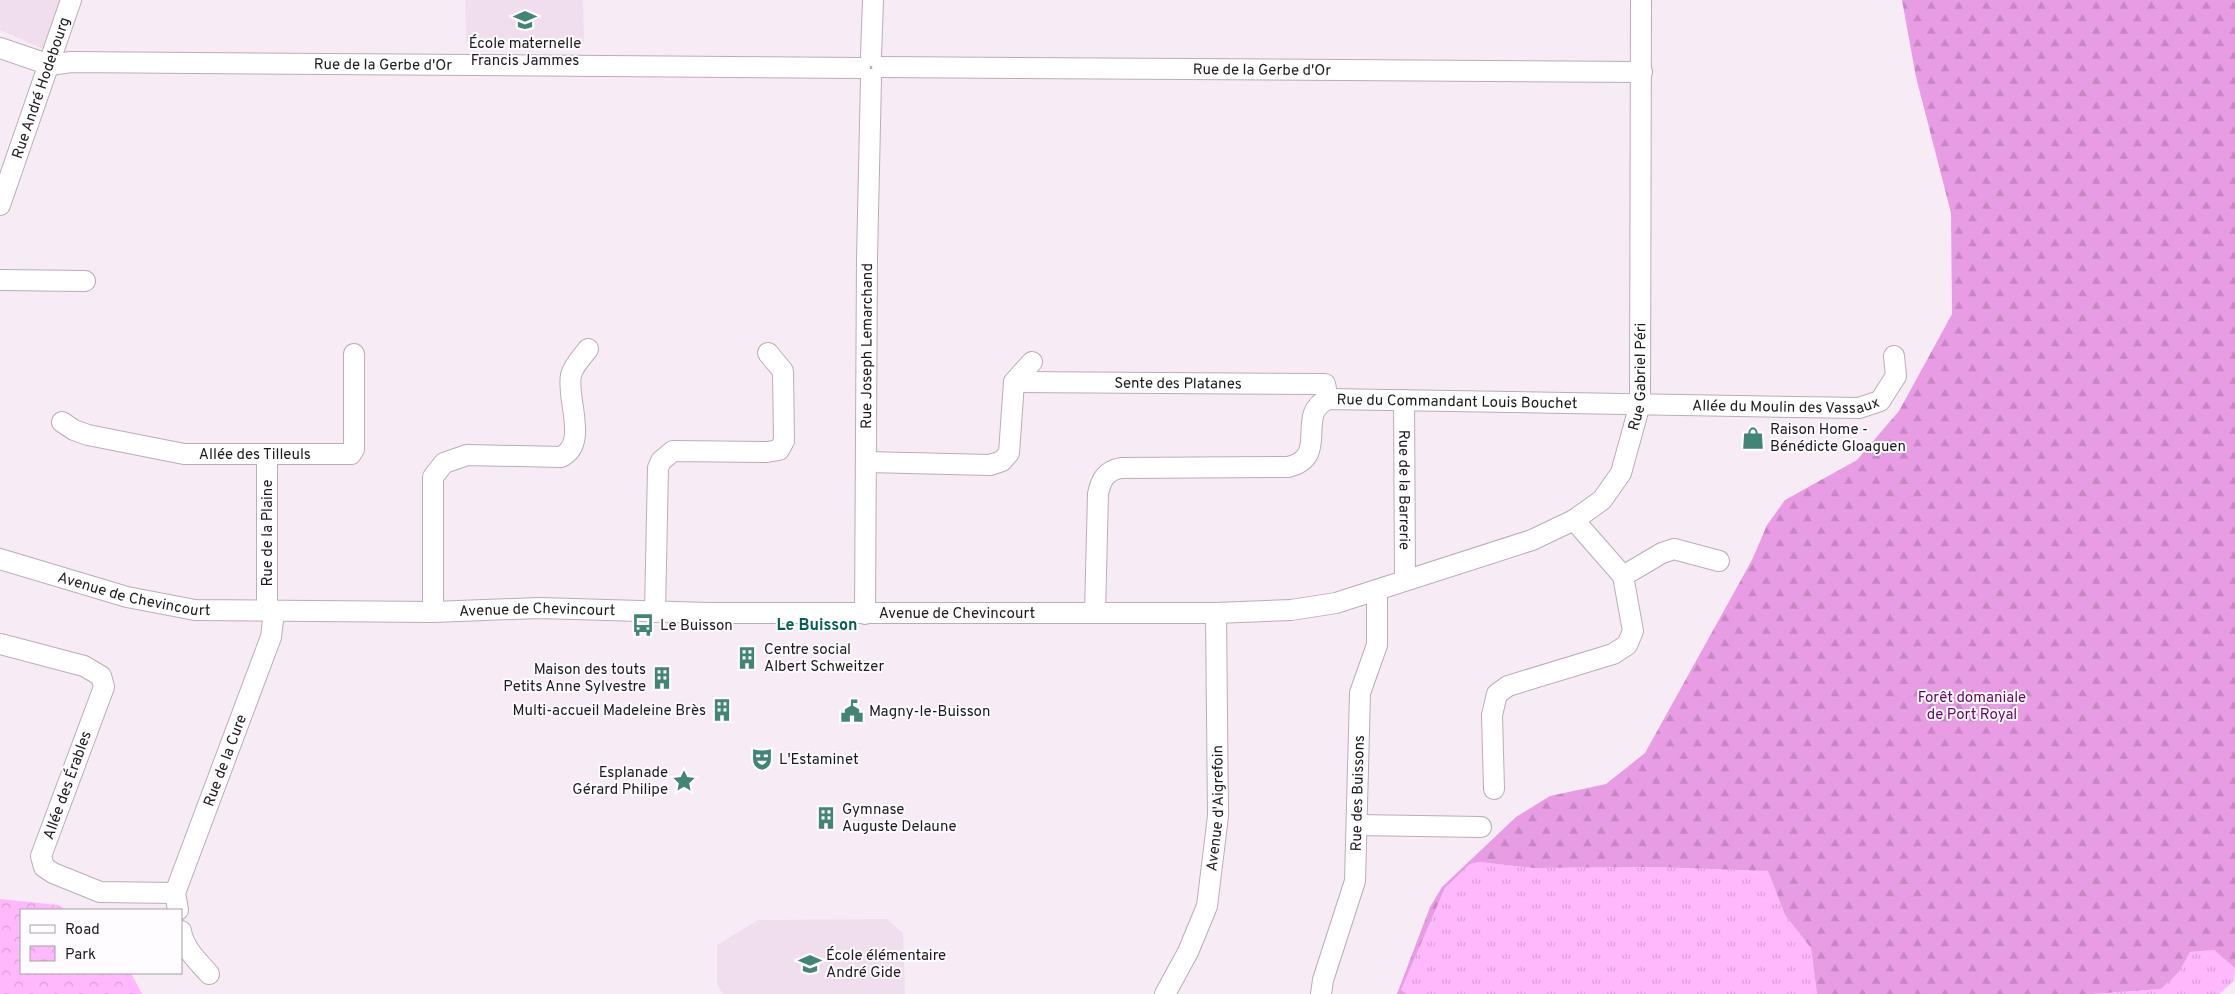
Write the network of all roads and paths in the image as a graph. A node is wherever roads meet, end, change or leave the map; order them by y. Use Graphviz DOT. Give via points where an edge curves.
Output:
graph roads {
  1 [pos="71,0"];
  2 [pos="873,0"];
  3 [pos="1641,0"];
  4 [pos="0,48"];
  5 [pos="50,65"];
  6 [pos="871,68"];
  7 [pos="1642,72"];
  8 [pos="0,205"];
  9 [pos="0,280"];
  10 [pos="85,281"];
  11 [pos="588,349"];
  12 [pos="768,353"];
  13 [pos="354,354"];
  14 [pos="1894,356"];
  15 [pos="1032,362"];
  16 [pos="1014,382"];
  17 [pos="1328,399"];
  18 [pos="1404,400"];
  19 [pos="1640,404"];
  20 [pos="62,422"];
  21 [pos="267,455"];
  22 [pos="867,462"];
  23 [pos="1574,520"];
  24 [pos="0,559"];
  25 [pos="1719,561"];
  26 [pos="1623,576"];
  27 [pos="1405,580"];
  28 [pos="1377,590"];
  29 [pos="270,611"];
  30 [pos="432,612"];
  31 [pos="655,612"];
  32 [pos="1095,613"];
  33 [pos="1216,613"];
  34 [pos="865,614"];
  35 [pos="0,644"];
  36 [pos="1494,789"];
  37 [pos="1357,825"];
  38 [pos="1481,827"];
  39 [pos="177,902"];
  40 [pos="182,938"];
  41 [pos="209,974"];
  42 [pos="1165,994"];
  43 [pos="1320,994"];
  1 -- 5 [label="street, Rue André Hodebourg"];
  2 -- 6 [label="street, Rue Joseph Lemarchand"];
  3 -- 7 [label="street, Rue Gabriel Péri"];
  4 -- 5 [label="street, Rue de la Gerbe d'Or"];
  5 -- 6 [label="street, Rue de la Gerbe d'Or" via="87,62"];
  5 -- 8 [label="street, Rue André Hodebourg"];
  6 -- 7 [label="street, Rue de la Gerbe d'Or"];
  6 -- 22 [label="street, Rue Joseph Lemarchand"];
  7 -- 19 [label="street, Rue Gabriel Péri"];
  9 -- 10 [label="street"];
  11 -- 30 [label="street" via="571,374 575,442 569,454 561,457 467,455 444,463 433,477"];
  12 -- 31 [label="street" via="783,371 784,441 779,450 673,451 661,460 658,468"];
  13 -- 21 [label="street, Allée des Tilleuls" via="354,448 351,454"];
  14 -- 19 [label="street, Allée du Moulin des Vassaux" via="1896,376 1880,401 1859,408"];
  15 -- 16 [label="street"];
  16 -- 17 [label="street, Sente des Platanes" via="1325,384"];
  16 -- 22 [label="street" via="1011,443 1009,453 1002,461 990,464"];
  17 -- 18 [label="street, Rue du Commandant Louis Bouchet"];
  17 -- 32 [label="street, Rue du Commandant Louis Bouchet" via="1314,410 1311,448 1300,464 1288,467 1121,468 1106,474 1100,482 1098,494"];
  18 -- 19 [label="street, Rue du Commandant Louis Bouchet"];
  18 -- 27 [label="street, Rue de la Barrerie"];
  19 -- 23 [label="street, Rue Gabriel Péri" via="1621,473 1602,500"];
  20 -- 21 [label="street, Allée des Tilleuls" via="88,435 184,454"];
  21 -- 29 [label="street, Rue de la Plaine"];
  22 -- 34 [label="street, Rue Joseph Lemarchand"];
  23 -- 26 [label="street"];
  23 -- 27 [label="street, Rue Gabriel Péri" via="1532,540"];
  24 -- 29 [label="street, Avenue de Chevincourt" via="128,597 194,610"];
  25 -- 26 [label="street" via="1674,549"];
  26 -- 36 [label="street" via="1633,631 1627,645 1613,654 1508,686 1497,694 1492,715"];
  27 -- 28 [label="street, Rue Gabriel Péri"];
  28 -- 33 [label="street, Avenue de Chevincourt" via="1336,604 1291,610"];
  28 -- 37 [label="street, Rue des Buissons" via="1377,645 1360,693"];
  29 -- 30 [label="street, Avenue de Chevincourt"];
  29 -- 39 [label="street, Rue de la Cure" via="272,637"];
  30 -- 31 [label="street, Avenue de Chevincourt" via="539,608"];
  31 -- 34 [label="street, Avenue de Chevincourt"];
  32 -- 33 [label="street, Avenue de Chevincourt"];
  32 -- 34 [label="street, Avenue de Chevincourt"];
  33 -- 42 [label="street, Avenue d'Aigrefoin" via="1218,816 1207,906 1188,952"];
  35 -- 39 [label="street, Allée des Érables" via="84,666 101,676 104,687 41,856 44,867 100,892"];
  37 -- 38 [label="street"];
  37 -- 43 [label="street, Rue des Buissons" via="1355,881"];
  40 -- 41 [label="street" via="192,956"];
}
